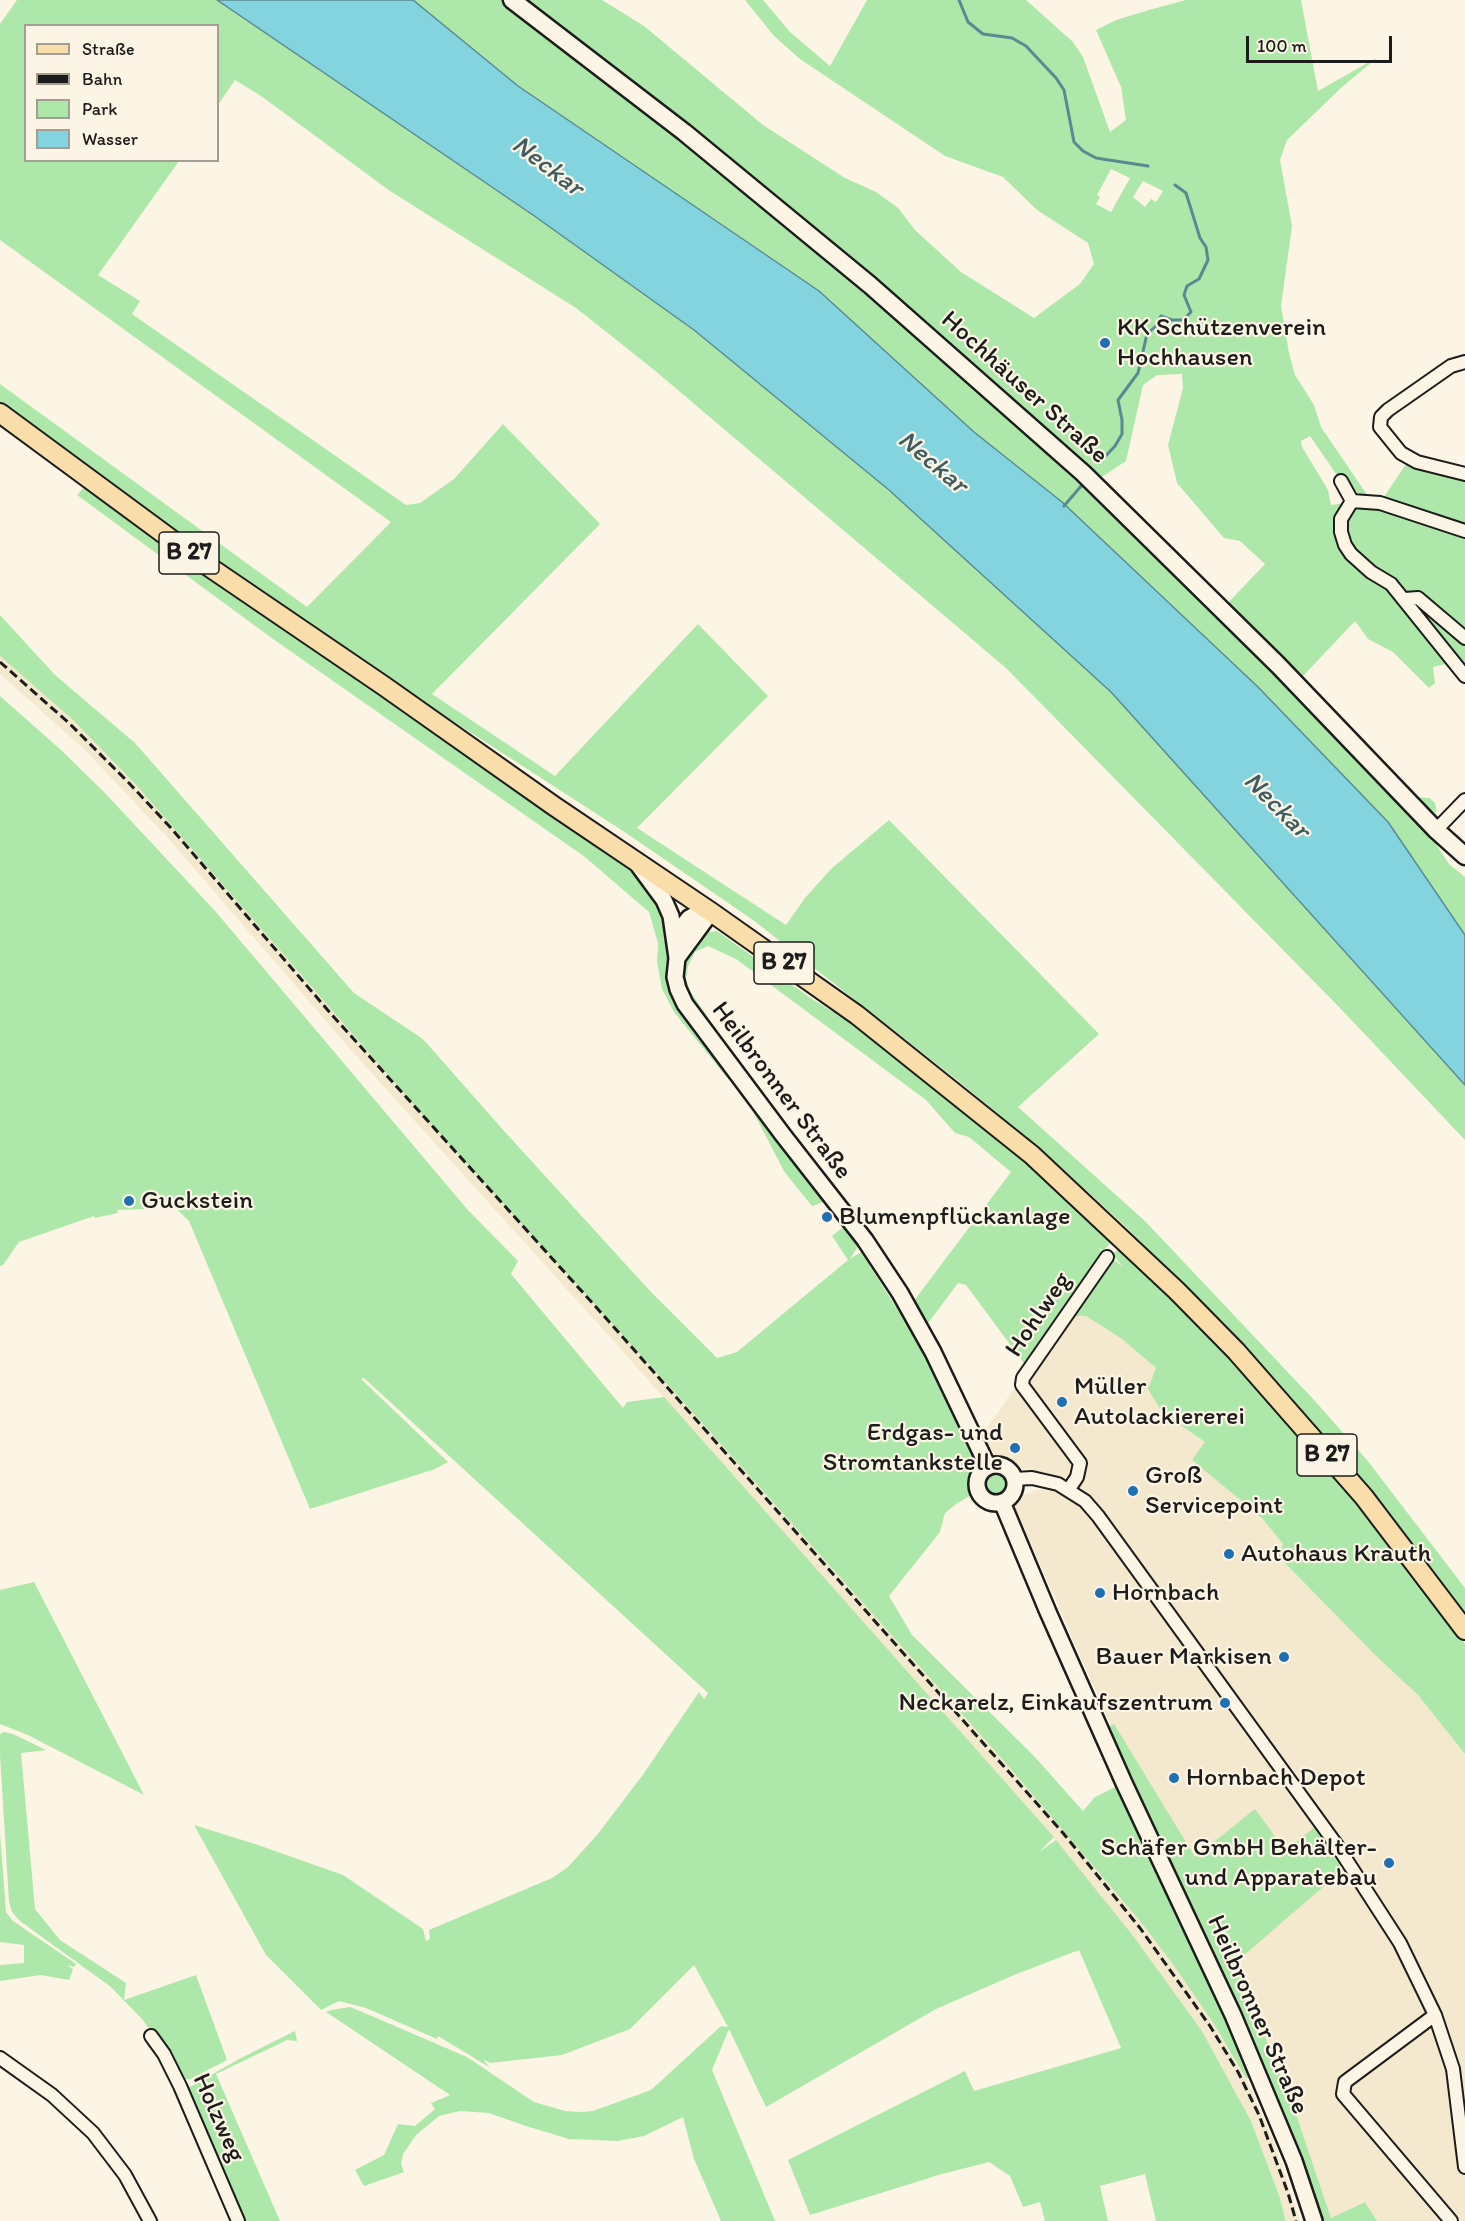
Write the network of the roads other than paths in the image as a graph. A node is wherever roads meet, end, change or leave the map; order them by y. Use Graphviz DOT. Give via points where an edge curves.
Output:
graph roads {
  1 [pos="512,0"];
  2 [pos="1465,362"];
  3 [pos="0,413"];
  4 [pos="1465,474"];
  5 [pos="1341,482"];
  6 [pos="1352,501"];
  7 [pos="1465,531"];
  8 [pos="1405,599"];
  9 [pos="1465,638"];
  10 [pos="1465,676"];
  11 [pos="1465,800"];
  12 [pos="1436,830"];
  13 [pos="1465,856"];
  14 [pos="633,859"];
  15 [pos="711,912"];
  16 [pos="675,941"];
  17 [pos="677,958"];
  18 [pos="1107,1257"];
  19 [pos="988,1467"];
  20 [pos="1014,1479"];
  21 [pos="1069,1489"];
  22 [pos="1002,1502"];
  23 [pos="1465,1630"];
  24 [pos="1435,2015"];
  25 [pos="151,2036"];
  26 [pos="0,2058"];
  27 [pos="1459,2067"];
  28 [pos="1465,2167"];
  29 [pos="150,2221"];
  30 [pos="238,2221"];
  31 [pos="1314,2221"];
  32 [pos="1452,2221"];
  1 -- 12 [label="main road, Hochhäuser Straße" via="684,132 852,270 1083,473 1278,665"];
  2 -- 4 [label="street" via="1451,366 1388,410 1381,417 1380,427 1390,442 1410,458"];
  3 -- 14 [label="main road, B 27" via="202,562"];
  5 -- 6 [label="street"];
  6 -- 7 [label="street" via="1380,503"];
  6 -- 8 [label="street" via="1341,519 1345,544 1351,554"];
  8 -- 9 [label="street" via="1418,598"];
  8 -- 10 [label="street"];
  11 -- 12 [label="street"];
  12 -- 13 [label="main road, Hochhäuser Straße"];
  14 -- 15 [label="main road, B 27"];
  14 -- 16 [label="street, Heilbronner Straße" via="664,900"];
  15 -- 16 [label="street" via="689,918"];
  15 -- 17 [label="street"];
  15 -- 23 [label="main road, B 27" via="857,1015 1007,1135 1177,1291 1236,1351 1364,1497"];
  16 -- 17 [label="street, Heilbronner Straße"];
  17 -- 19 [label="street, Heilbronner Straße" via="675,977 684,1004 866,1240 933,1352"];
  18 -- 21 [label="street, Hohlweg" via="1023,1378 1022,1386 1080,1463"];
  19 -- 20 [label="street" via="1001,1466"];
  19 -- 22 [label="street" via="977,1480 978,1491 986,1500"];
  20 -- 21 [label="street" via="1032,1478"];
  20 -- 22 [label="street" via="1011,1495"];
  21 -- 24 [label="street" via="1098,1516 1334,1841 1400,1943"];
  22 -- 31 [label="street, Heilbronner Straße" via="1124,1783 1233,2016 1294,2161"];
  24 -- 27 [label="street"];
  24 -- 32 [label="street" via="1345,2082 1343,2094"];
  25 -- 30 [label="street, Holzweg" via="180,2086"];
  26 -- 29 [label="street" via="52,2095 93,2133 125,2175"];
  27 -- 28 [label="street"];
}
